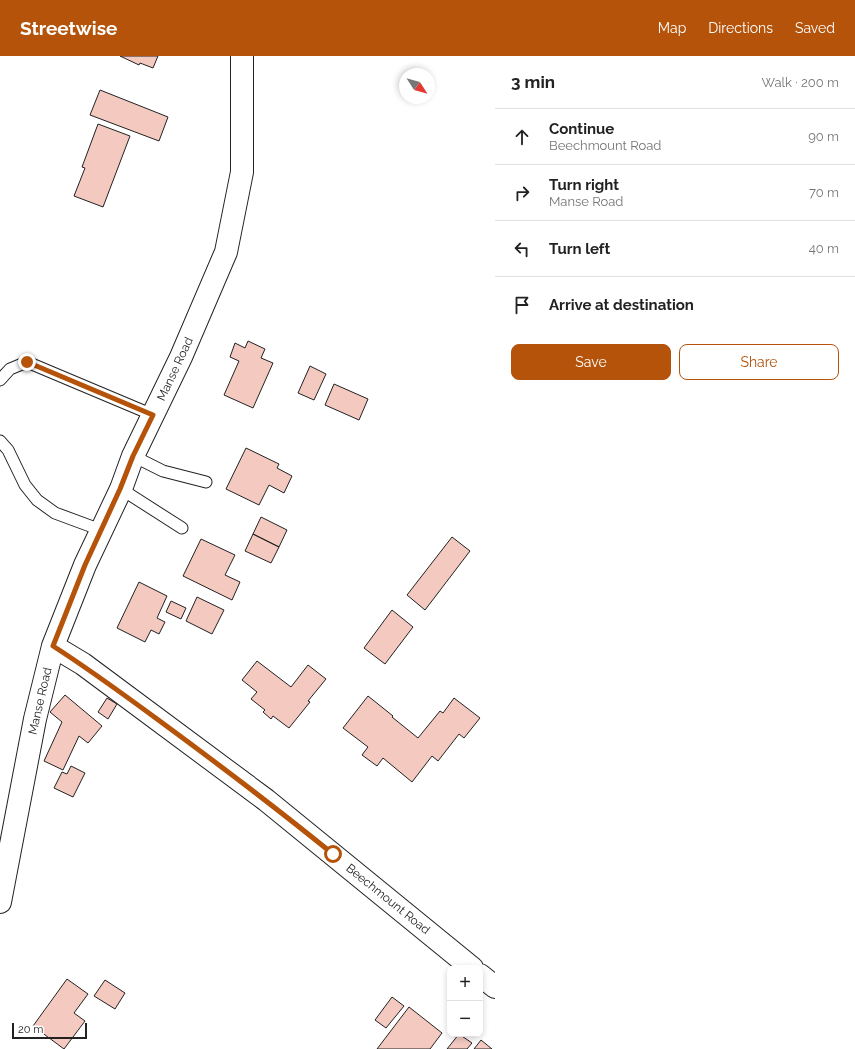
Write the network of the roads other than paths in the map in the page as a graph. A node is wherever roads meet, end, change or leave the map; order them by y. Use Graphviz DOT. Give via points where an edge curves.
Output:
graph roads {
  1 [pos="242,56"];
  2 [pos="0,380"];
  3 [pos="153,415"];
  4 [pos="0,441"];
  5 [pos="133,456"];
  6 [pos="206,482"];
  7 [pos="120,489"];
  8 [pos="182,528"];
  9 [pos="101,530"];
  10 [pos="53,646"];
  11 [pos="0,902"];
  12 [pos="468,965"];
  13 [pos="483,977"];
  14 [pos="495,987"];
  1 -- 3 [label="street, Manse Road" via="242,172 226,252"];
  2 -- 3 [label="lane" via="10,369 27,362"];
  3 -- 5 [label="street, Manse Road"];
  4 -- 9 [label="lane" via="37,500 55,513"];
  5 -- 6 [label="lane" via="164,471"];
  5 -- 7 [label="street, Manse Road"];
  7 -- 8 [label="lane"];
  7 -- 9 [label="street, Manse Road"];
  9 -- 10 [label="street, Manse Road"];
  10 -- 11 [label="street, Manse Road" via="35,719"];
  10 -- 12 [label="street, Beechmount Road" via="89,669 266,800"];
  13 -- 14 [label="street"];
}
